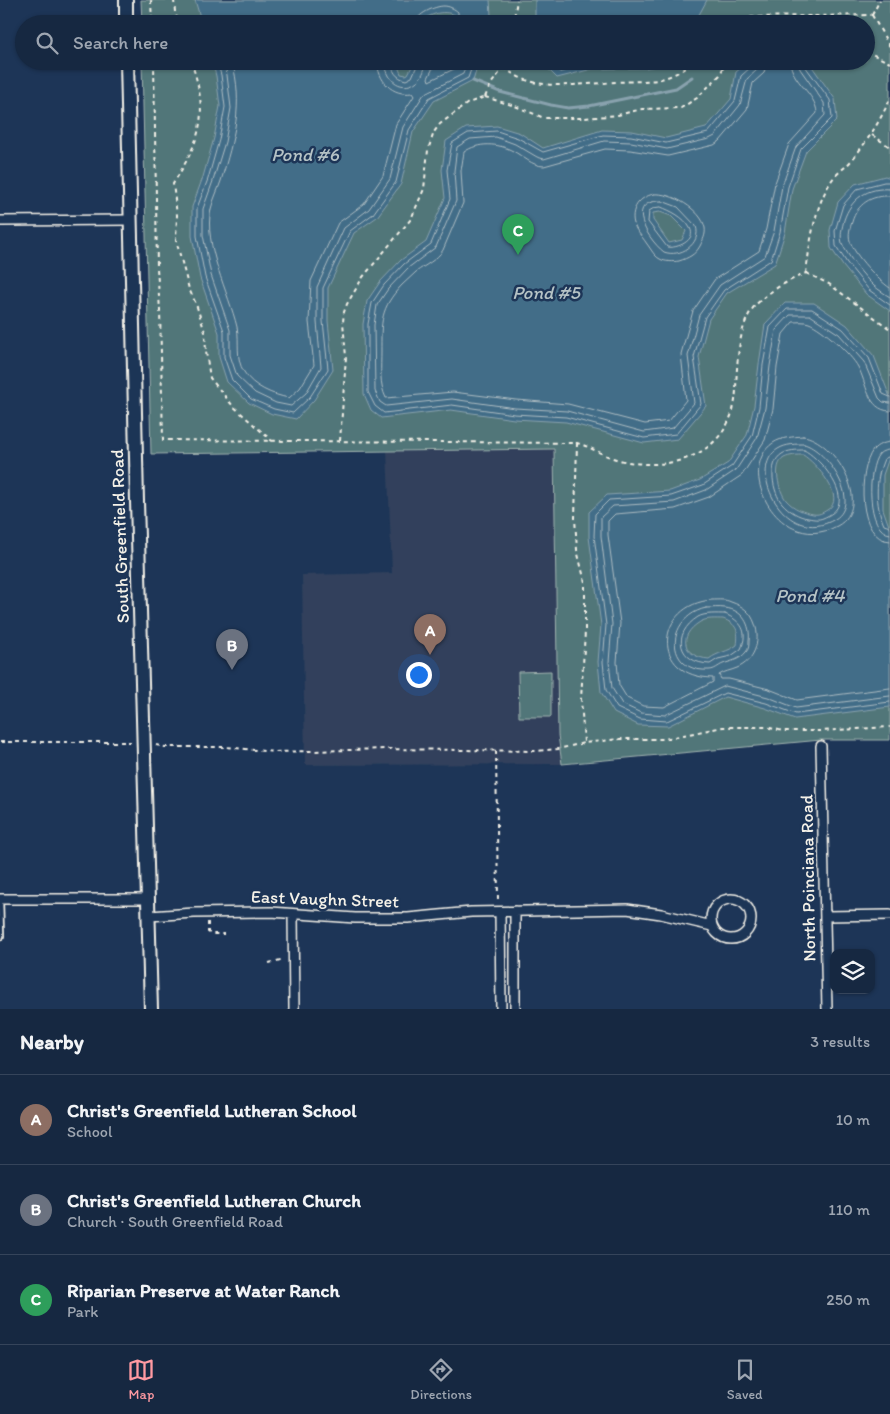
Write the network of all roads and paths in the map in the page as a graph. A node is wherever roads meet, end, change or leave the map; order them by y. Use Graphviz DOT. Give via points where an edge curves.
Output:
graph roads {
  1 [pos="126,0"];
  2 [pos="151,0"];
  3 [pos="174,0"];
  4 [pos="516,0"];
  5 [pos="880,0"];
  6 [pos="872,14"];
  7 [pos="126,15"];
  8 [pos="152,15"];
  9 [pos="176,15"];
  10 [pos="514,15"];
  11 [pos="840,15"];
  12 [pos="875,20"];
  13 [pos="890,47"];
  14 [pos="875,56"];
  15 [pos="890,63"];
  16 [pos="127,70"];
  17 [pos="154,70"];
  18 [pos="193,70"];
  19 [pos="502,70"];
  20 [pos="507,70"];
  21 [pos="683,70"];
  22 [pos="722,70"];
  23 [pos="485,97"];
  24 [pos="890,99"];
  25 [pos="872,135"];
  26 [pos="890,147"];
  27 [pos="130,220"];
  28 [pos="0,221"];
  29 [pos="806,272"];
  30 [pos="890,329"];
  31 [pos="272,440"];
  32 [pos="340,441"];
  33 [pos="577,443"];
  34 [pos="890,727"];
  35 [pos="0,742"];
  36 [pos="584,742"];
  37 [pos="144,743"];
  38 [pos="821,746"];
  39 [pos="496,751"];
  40 [pos="0,899"];
  41 [pos="148,899"];
  42 [pos="498,901"];
  43 [pos="515,911"];
  44 [pos="500,912"];
  45 [pos="208,913"];
  46 [pos="293,914"];
  47 [pos="890,915"];
  48 [pos="148,916"];
  49 [pos="826,916"];
  50 [pos="712,926"];
  51 [pos="224,934"];
  52 [pos="0,937"];
  53 [pos="294,959"];
  54 [pos="269,963"];
  55 [pos="151,1009"];
  56 [pos="294,1009"];
  57 [pos="501,1009"];
  58 [pos="514,1009"];
  59 [pos="827,1009"];
  1 -- 7 [label="main road"];
  2 -- 8 [label="path"];
  3 -- 9 [label="path"];
  4 -- 10 [label="path"];
  5 -- 6 [label="path"];
  6 -- 11 [label="path"];
  12 -- 13 [label="path"];
  14 -- 15 [label="path"];
  16 -- 27 [label="main road, South Greenfield Road"];
  17 -- 31 [label="path" via="163,440"];
  18 -- 31 [label="path" via="202,116 189,159 173,184 176,240 205,332 210,378 233,406"];
  19 -- 23 [label="path"];
  20 -- 21 [label="path" via="532,82 580,86 658,80"];
  22 -- 23 [label="path" via="697,98 681,108 642,109 585,118 544,118"];
  23 -- 32 [label="path" via="468,103 434,132 428,150 424,189 411,219 363,277 347,304 343,322 346,356"];
  24 -- 25 [label="path"];
  25 -- 26 [label="path"];
  25 -- 29 [label="path" via="831,181 824,194 812,231"];
  27 -- 28 [label="street"];
  27 -- 37 [label="main road, South Greenfield Road"];
  29 -- 30 [label="path" via="829,284"];
  29 -- 33 [label="path" via="752,309 741,338 730,422 709,446 689,458 656,464 614,459"];
  31 -- 32 [label="path"];
  32 -- 33 [label="path"];
  33 -- 36 [label="path" via="575,518 577,550 585,582"];
  34 -- 36 [label="path" via="782,731 766,727 723,727 664,739"];
  35 -- 37 [label="path"];
  36 -- 39 [label="path" via="558,749"];
  37 -- 39 [label="path" via="165,747 226,747 274,752"];
  37 -- 41 [label="main road, South Greenfield Road"];
  38 -- 49 [label="street, North Poinciana Road"];
  39 -- 42 [label="path"];
  40 -- 41 [label="street"];
  40 -- 52 [label="lane"];
  41 -- 48 [label="main road, South Greenfield Road"];
  43 -- 44 [label="street, East Vaughn Street"];
  43 -- 50 [label="street, East Vaughn Street" via="627,909"];
  43 -- 58 [label="street"];
  44 -- 46 [label="street, East Vaughn Street" via="408,918"];
  44 -- 57 [label="street"];
  45 -- 46 [label="street, East Vaughn Street"];
  45 -- 48 [label="street, East Vaughn Street"];
  45 -- 51 [label="path" via="208,932"];
  46 -- 53 [label="street"];
  47 -- 49 [label="street"];
  48 -- 55 [label="main road, South Greenfield Road"];
  49 -- 59 [label="street, North Poinciana Road"];
  50 -- 50 [label="street" via="719,936 738,938 751,924 750,911 734,898 720,901 712,912"];
  53 -- 54 [label="path"];
  53 -- 56 [label="street"];
}
